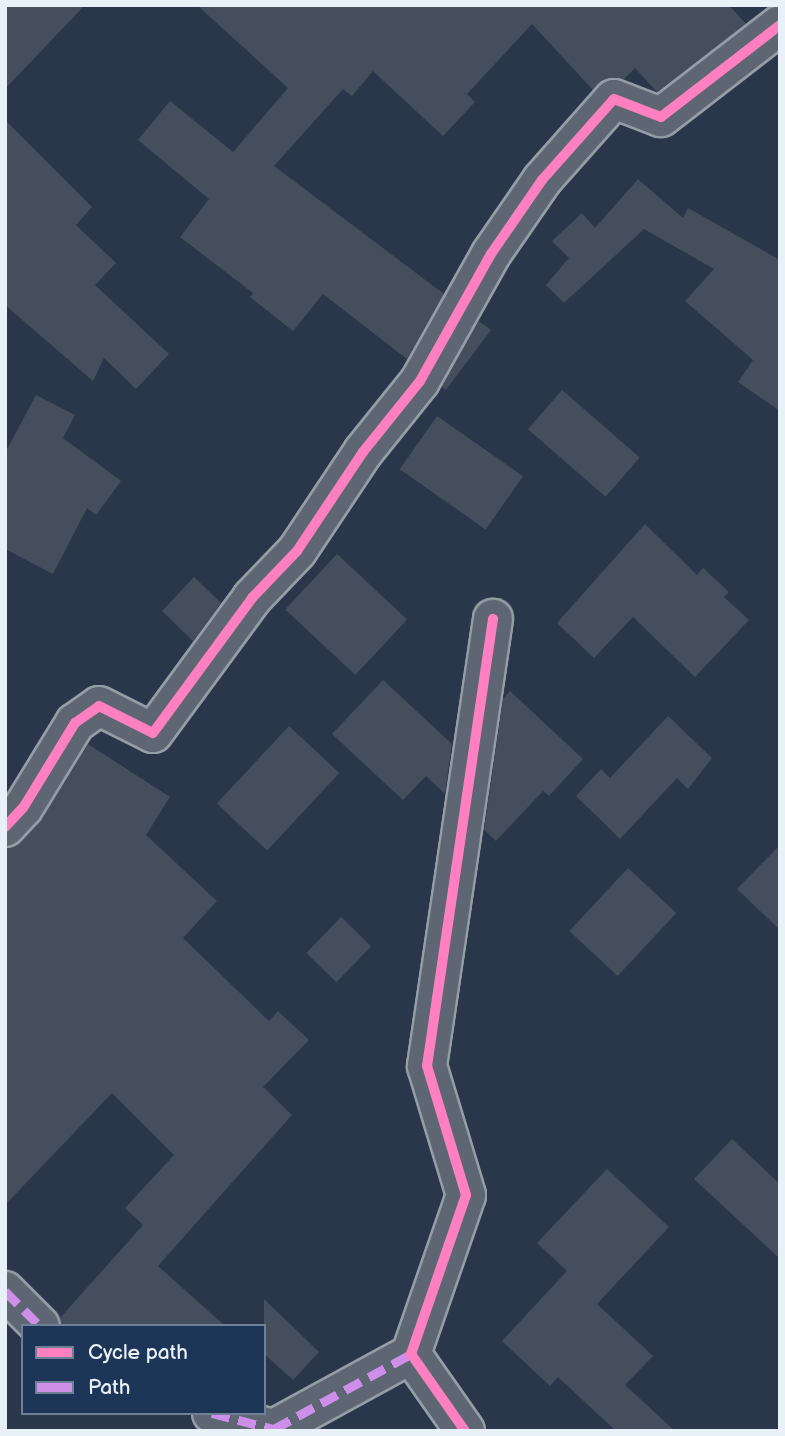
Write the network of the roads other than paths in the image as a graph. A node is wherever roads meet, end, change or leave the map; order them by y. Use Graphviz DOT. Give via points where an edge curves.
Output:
graph roads {
  1 [pos="780,25"];
  2 [pos="493,619"];
  3 [pos="5,827"];
  4 [pos="5,1291"];
  5 [pos="38,1324"];
  6 [pos="411,1354"];
  7 [pos="220,1415"];
  8 [pos="466,1431"];
  1 -- 3 [label="street" via="661,117 614,99 541,180 491,254 420,381 363,452 297,551 253,598 153,733 99,706 75,723 23,808"];
  2 -- 6 [label="street" via="427,1066 466,1195"];
  4 -- 5 [label="street"];
  6 -- 7 [label="street" via="274,1429"];
  6 -- 8 [label="street"];
}
